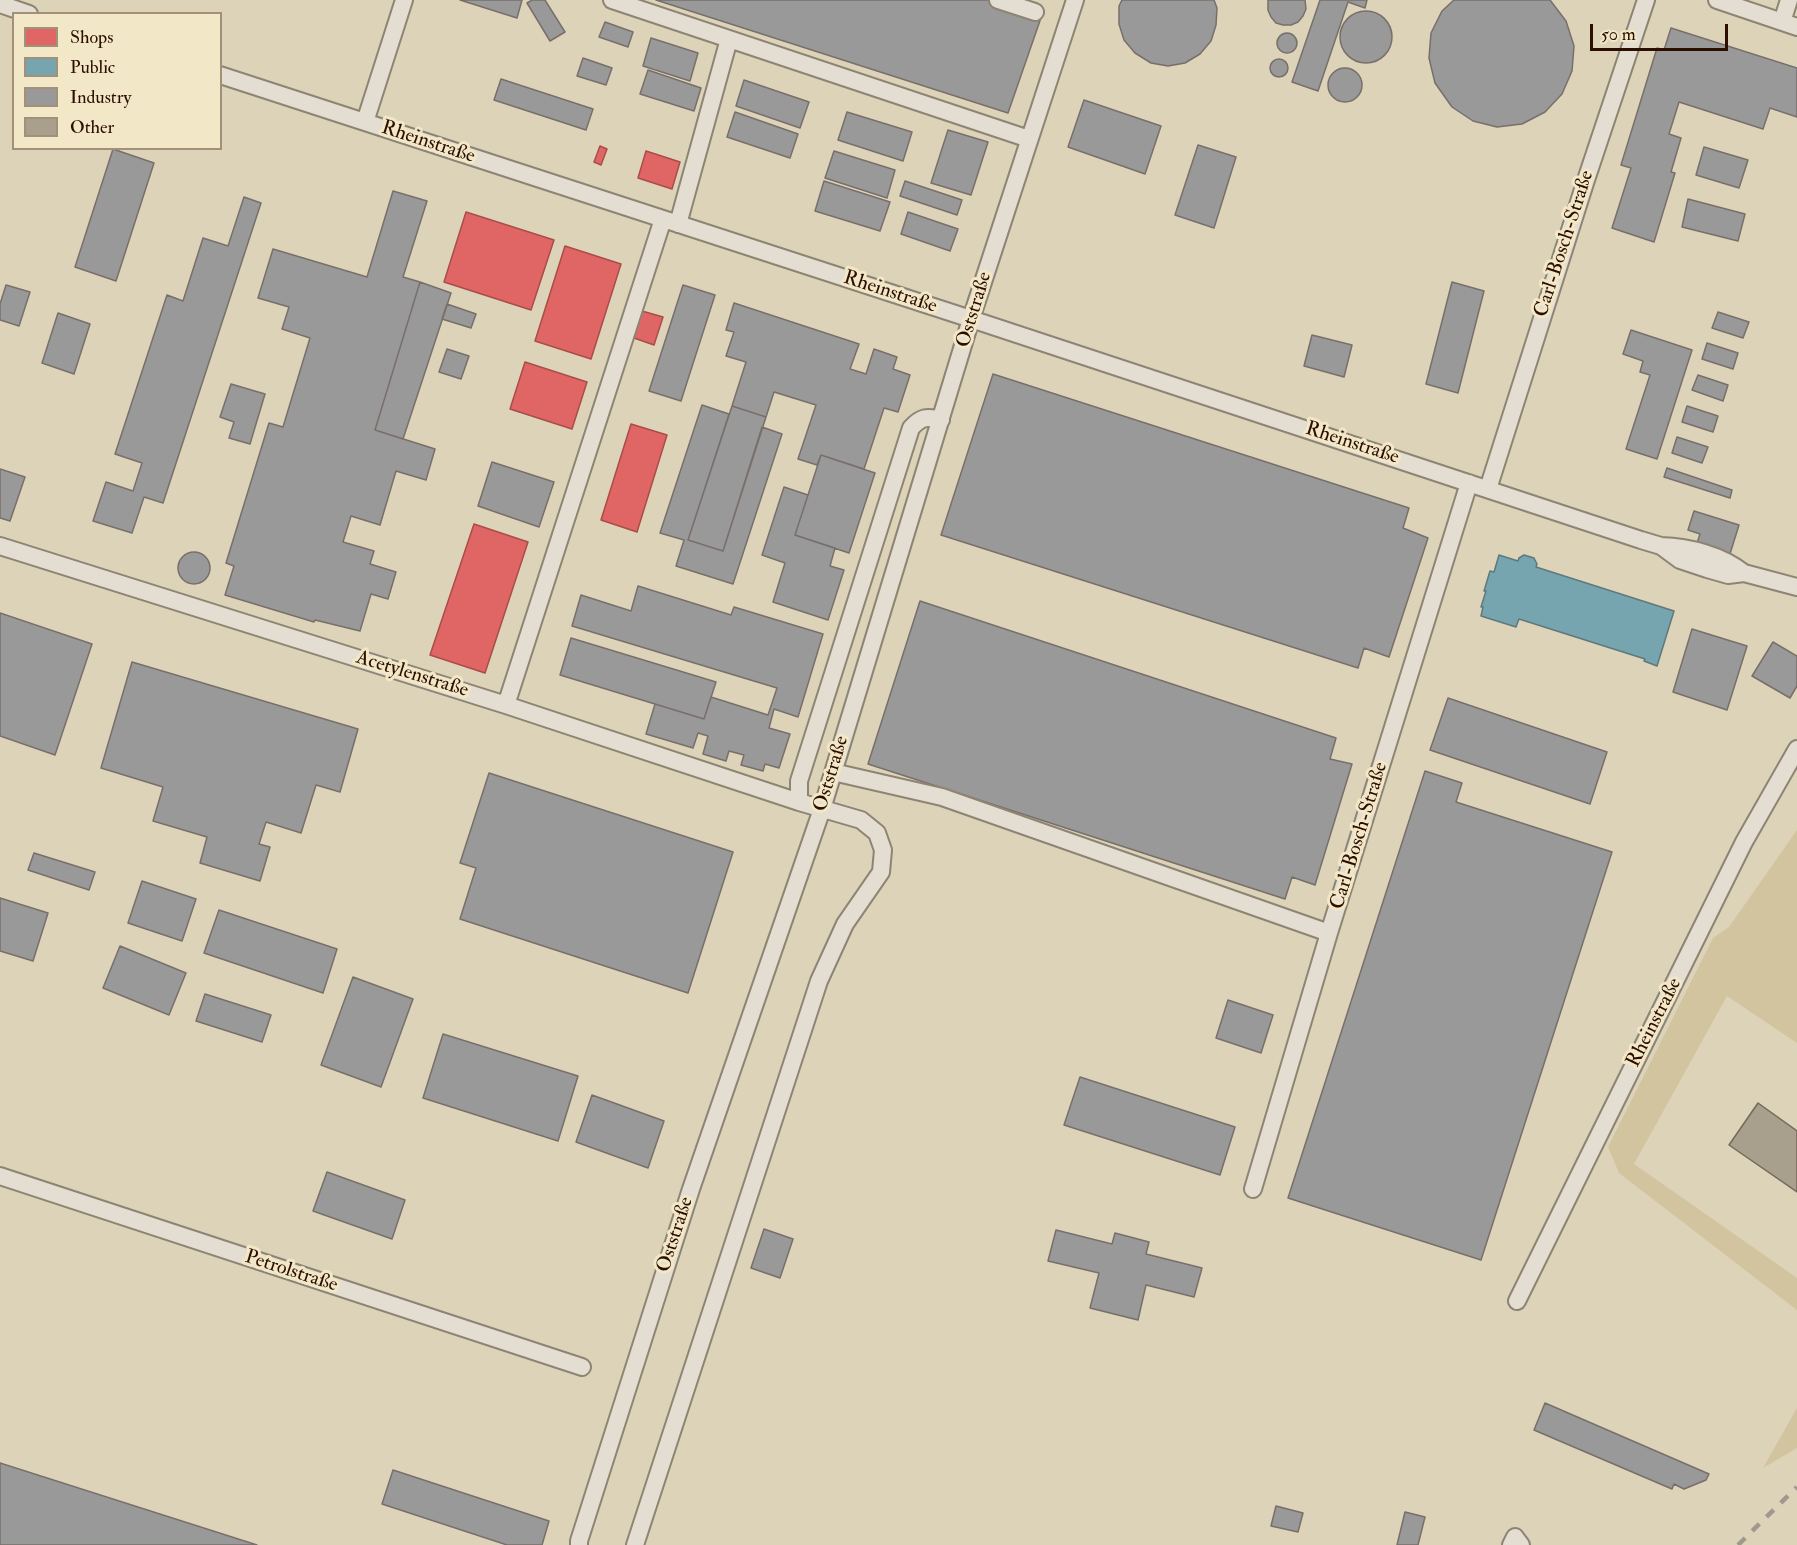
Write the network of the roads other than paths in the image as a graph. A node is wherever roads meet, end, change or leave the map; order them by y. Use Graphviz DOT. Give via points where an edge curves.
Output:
graph roads {
  1 [pos="404,0"];
  2 [pos="612,0"];
  3 [pos="998,0"];
  4 [pos="1075,0"];
  5 [pos="1646,0"];
  6 [pos="1717,0"];
  7 [pos="1789,0"];
  8 [pos="1,4"];
  9 [pos="653,6"];
  10 [pos="23,12"];
  11 [pos="1035,12"];
  12 [pos="1790,24"];
  13 [pos="729,39"];
  14 [pos="222,76"];
  15 [pos="365,122"];
  16 [pos="1029,139"];
  17 [pos="670,221"];
  18 [pos="971,319"];
  19 [pos="941,420"];
  20 [pos="1469,483"];
  21 [pos="1488,489"];
  22 [pos="0,546"];
  23 [pos="1797,587"];
  24 [pos="506,705"];
  25 [pos="1797,749"];
  26 [pos="833,772"];
  27 [pos="799,802"];
  28 [pos="822,809"];
  29 [pos="1329,933"];
  30 [pos="0,1176"];
  31 [pos="1253,1189"];
  32 [pos="1517,1301"];
  33 [pos="582,1367"];
  34 [pos="579,1545"];
  35 [pos="635,1545"];
  36 [pos="1511,1545"];
  37 [pos="1521,1545"];
  1 -- 15 [label="street"];
  2 -- 9 [label="street"];
  3 -- 11 [label="street"];
  4 -- 16 [label="street, Oststraße"];
  5 -- 21 [label="street, Carl-Bosch-Straße"];
  6 -- 12 [label="street"];
  7 -- 12 [label="street"];
  8 -- 10 [label="street"];
  9 -- 13 [label="street"];
  13 -- 16 [label="street"];
  13 -- 17 [label="street"];
  14 -- 15 [label="street, Rheinstraße"];
  15 -- 17 [label="street, Rheinstraße"];
  16 -- 18 [label="street, Oststraße"];
  17 -- 18 [label="street, Rheinstraße"];
  17 -- 24 [label="street"];
  18 -- 19 [label="street, Oststraße"];
  18 -- 20 [label="street, Rheinstraße"];
  19 -- 26 [label="street, Oststraße"];
  19 -- 27 [label="street" via="919,419 911,428 799,781"];
  20 -- 21 [label="street, Rheinstraße"];
  20 -- 29 [label="street, Carl-Bosch-Straße"];
  21 -- 23 [label="street, Rheinstraße" via="1661,546 1683,547 1709,562 1733,564 1744,573"];
  22 -- 24 [label="street, Acetylenstraße"];
  24 -- 27 [label="street, Acetylenstraße"];
  25 -- 32 [label="street, Rheinstraße" via="1744,842"];
  26 -- 28 [label="street, Oststraße"];
  26 -- 29 [label="street" via="942,797"];
  27 -- 28 [label="street, Acetylenstraße"];
  28 -- 34 [label="street, Oststraße" via="691,1189"];
  28 -- 35 [label="street, Acetylenstraße" via="861,820 878,833 883,850 881,872 845,924 819,981"];
  29 -- 31 [label="street, Carl-Bosch-Straße"];
  30 -- 33 [label="street, Petrolstraße"];
  36 -- 37 [label="street" via="1515,1538"];
}
